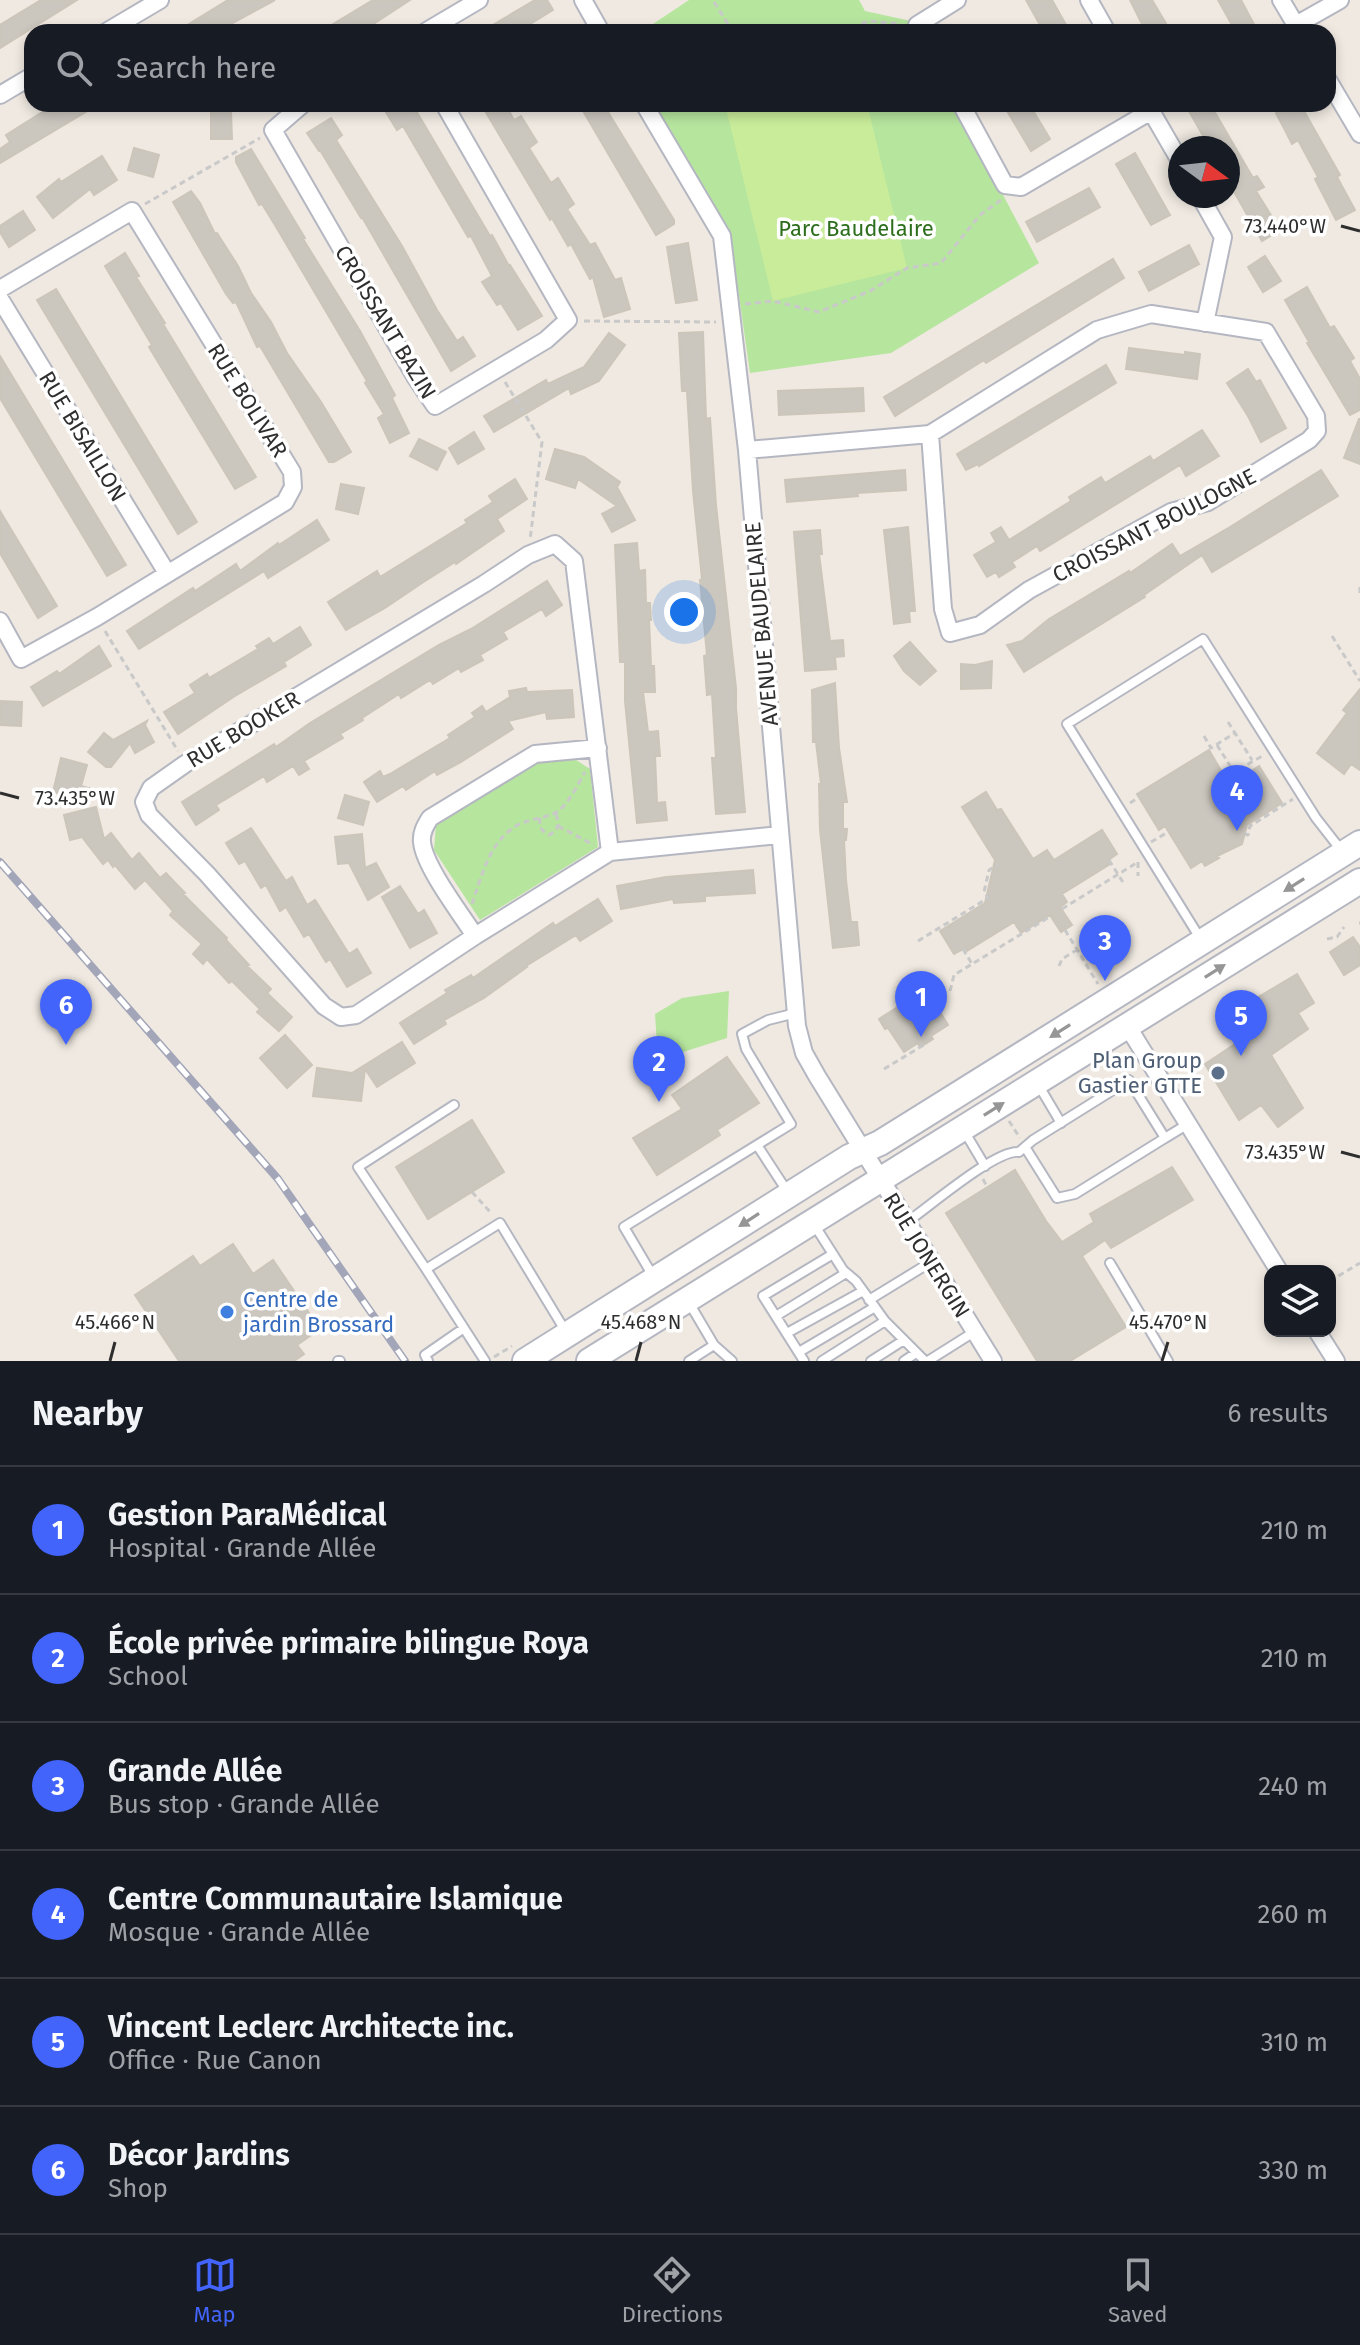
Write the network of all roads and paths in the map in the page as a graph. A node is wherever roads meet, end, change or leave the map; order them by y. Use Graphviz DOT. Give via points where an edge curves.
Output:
graph roads {
  1 [pos="160,0"];
  2 [pos="479,0"];
  3 [pos="583,0"];
  4 [pos="957,0"];
  5 [pos="1089,0"];
  6 [pos="1281,0"];
  7 [pos="1340,0"];
  8 [pos="714,2"];
  9 [pos="120,24"];
  10 [pos="438,24"];
  11 [pos="596,24"];
  12 [pos="728,24"];
  13 [pos="861,24"];
  14 [pos="890,24"];
  15 [pos="924,24"];
  16 [pos="1102,24"];
  17 [pos="1295,24"];
  18 [pos="1305,24"];
  19 [pos="24,81"];
  20 [pos="1336,94"];
  21 [pos="0,95"];
  22 [pos="294,112"];
  23 [pos="449,112"];
  24 [pos="649,112"];
  25 [pos="965,112"];
  26 [pos="1143,112"];
  27 [pos="1151,112"];
  28 [pos="273,130"];
  29 [pos="1360,134"];
  30 [pos="1168,140"];
  31 [pos="1021,187"];
  32 [pos="1207,208"];
  33 [pos="132,211"];
  34 [pos="0,289"];
  35 [pos="0,299"];
  36 [pos="751,303"];
  37 [pos="568,320"];
  38 [pos="732,322"];
  39 [pos="1205,323"];
  40 [pos="497,369"];
  41 [pos="930,434"];
  42 [pos="747,450"];
  43 [pos="528,555"];
  44 [pos="167,573"];
  45 [pos="1360,587"];
  46 [pos="1360,595"];
  47 [pos="97,617"];
  48 [pos="0,621"];
  49 [pos="1332,636"];
  50 [pos="1360,681"];
  51 [pos="1228,722"];
  52 [pos="1235,733"];
  53 [pos="1204,736"];
  54 [pos="1217,744"];
  55 [pos="598,748"];
  56 [pos="185,764"];
  57 [pos="1234,772"];
  58 [pos="1230,786"];
  59 [pos="1139,797"];
  60 [pos="1294,799"];
  61 [pos="1133,801"];
  62 [pos="556,812"];
  63 [pos="540,818"];
  64 [pos="558,826"];
  65 [pos="1168,832"];
  66 [pos="1244,834"];
  67 [pos="779,835"];
  68 [pos="1149,844"];
  69 [pos="1352,849"];
  70 [pos="610,852"];
  71 [pos="1109,860"];
  72 [pos="998,865"];
  73 [pos="1118,874"];
  74 [pos="1138,876"];
  75 [pos="1360,881"];
  76 [pos="1124,884"];
  77 [pos="1062,909"];
  78 [pos="1051,916"];
  79 [pos="1344,927"];
  80 [pos="471,929"];
  81 [pos="1065,930"];
  82 [pos="1327,939"];
  83 [pos="918,941"];
  84 [pos="1203,942"];
  85 [pos="1092,946"];
  86 [pos="963,949"];
  87 [pos="1077,950"];
  88 [pos="972,964"];
  89 [pos="1059,966"];
  90 [pos="1099,985"];
  91 [pos="950,991"];
  92 [pos="796,1013"];
  93 [pos="1128,1027"];
  94 [pos="927,1043"];
  95 [pos="884,1069"];
  96 [pos="1037,1082"];
  97 [pos="454,1105"];
  98 [pos="1007,1118"];
  99 [pos="1061,1123"];
  100 [pos="1188,1124"];
  101 [pos="963,1129"];
  102 [pos="1014,1130"];
  103 [pos="1165,1138"];
  104 [pos="757,1145"];
  105 [pos="1025,1147"];
  106 [pos="862,1149"];
  107 [pos="985,1166"];
  108 [pos="881,1180"];
  109 [pos="472,1192"];
  110 [pos="789,1194"];
  111 [pos="813,1222"];
  112 [pos="907,1222"];
  113 [pos="500,1223"];
  114 [pos="833,1254"];
  115 [pos="931,1262"];
  116 [pos="1110,1263"];
  117 [pos="1360,1263"];
  118 [pos="1275,1265"];
  119 [pos="426,1269"];
  120 [pos="846,1273"];
  121 [pos="1336,1277"];
  122 [pos="655,1280"];
  123 [pos="863,1291"];
  124 [pos="688,1300"];
  125 [pos="872,1304"];
  126 [pos="776,1316"];
  127 [pos="885,1321"];
  128 [pos="464,1328"];
  129 [pos="975,1332"];
  130 [pos="787,1333"];
  131 [pos="568,1334"];
  132 [pos="1321,1337"];
  133 [pos="904,1340"];
  134 [pos="714,1345"];
  135 [pos="799,1352"];
  136 [pos="916,1353"];
  137 [pos="428,1361"];
  138 [pos="485,1361"];
  139 [pos="525,1361"];
  140 [pos="589,1361"];
  141 [pos="689,1361"];
  142 [pos="732,1361"];
  143 [pos="804,1361"];
  144 [pos="822,1361"];
  145 [pos="871,1361"];
  146 [pos="904,1361"];
  147 [pos="926,1361"];
  148 [pos="993,1361"];
  149 [pos="1168,1361"];
  150 [pos="1336,1361"];
  1 -- 9 [label="street"];
  2 -- 10 [label="street"];
  3 -- 11 [label="street"];
  4 -- 15 [label="street"];
  5 -- 16 [label="street"];
  6 -- 17 [label="street"];
  7 -- 18 [label="street"];
  8 -- 12 [label="path"];
  13 -- 14 [label="path"];
  19 -- 21 [label="street"];
  20 -- 29 [label="street"];
  22 -- 28 [label="street"];
  23 -- 37 [label="street"];
  24 -- 38 [label="street, AVENUE BAUDELAIRE" via="722,236"];
  25 -- 31 [label="street" via="1005,185"];
  26 -- 31 [label="street"];
  27 -- 30 [label="street"];
  28 -- 33 [label="path"];
  28 -- 40 [label="street, CROISSANT BAZIN" via="435,406"];
  31 -- 36 [label="path" via="980,215 941,263 907,268 870,291 819,312 773,301"];
  32 -- 39 [label="street" via="1223,237"];
  33 -- 34 [label="street"];
  33 -- 44 [label="street, RUE BOLIVAR" via="292,472 293,487 285,502"];
  35 -- 44 [label="street, RUE BISAILLON"];
  37 -- 38 [label="path"];
  37 -- 40 [label="street, CROISSANT BAZIN"];
  38 -- 42 [label="street, AVENUE BAUDELAIRE"];
  39 -- 41 [label="street, CROISSANT BOULOGNE" via="1151,314 1097,330"];
  39 -- 41 [label="street, CROISSANT BOULOGNE" via="1266,332 1316,416 1317,431 1208,502 1171,512 1029,590 980,625 950,633 943,609"];
  40 -- 43 [label="path" via="542,442"];
  41 -- 42 [label="street, CROISSANT BOULOGNE"];
  42 -- 67 [label="street, AVENUE BAUDELAIRE"];
  43 -- 55 [label="street, RUE BOOKER" via="555,544 574,561"];
  43 -- 56 [label="street, RUE BOOKER"];
  44 -- 47 [label="street, RUE BOLIVAR"];
  45 -- 46 [label="path"];
  47 -- 48 [label="street, RUE BOLIVAR" via="21,659"];
  47 -- 56 [label="path"];
  49 -- 50 [label="path"];
  51 -- 52 [label="path"];
  52 -- 54 [label="path"];
  52 -- 57 [label="path" via="1252,760"];
  53 -- 54 [label="path" via="1211,748"];
  54 -- 57 [label="path"];
  55 -- 62 [label="path"];
  55 -- 70 [label="street, RUE BOOKER"];
  55 -- 80 [label="street" via="535,754 430,818 423,831 426,859"];
  56 -- 80 [label="street, RUE BOOKER" via="151,788 144,802 149,815 324,1006 341,1017 356,1015"];
  57 -- 58 [label="path"];
  59 -- 61 [label="path"];
  60 -- 66 [label="path"];
  62 -- 63 [label="path"];
  62 -- 64 [label="path"];
  63 -- 64 [label="path" via="542,832 549,835"];
  63 -- 80 [label="path" via="523,822 497,845 483,868"];
  64 -- 70 [label="path"];
  65 -- 68 [label="path"];
  67 -- 70 [label="street, RUE BOOKER"];
  67 -- 92 [label="street, AVENUE BAUDELAIRE"];
  69 -- 84 [label="main road, one-way"];
  69 -- 84 [label="lane" via="1334,839 1316,818 1203,639 1079,716 1067,724"];
  70 -- 80 [label="street, RUE BOOKER"];
  71 -- 73 [label="path"];
  72 -- 83 [label="path" via="989,870 984,892 988,898"];
  73 -- 74 [label="path" via="1138,862"];
  73 -- 76 [label="path"];
  73 -- 77 [label="path"];
  93 -- 75 [label="main road, one-way"];
  78 -- 88 [label="path"];
  79 -- 82 [label="path" via="1338,939"];
  81 -- 87 [label="path"];
  84 -- 106 [label="main road, one-way" via="880,1143"];
  85 -- 87 [label="path"];
  86 -- 88 [label="path"];
  87 -- 89 [label="path"];
  87 -- 90 [label="path"];
  88 -- 91 [label="path" via="954,975"];
  92 -- 104 [label="lane" via="742,1034 791,1124"];
  92 -- 106 [label="street, AVENUE BAUDELAIRE" via="808,1062"];
  93 -- 96 [label="main road"];
  93 -- 100 [label="street"];
  94 -- 95 [label="path"];
  96 -- 99 [label="lane"];
  101 -- 96 [label="main road, one-way"];
  97 -- 119 [label="lane" via="358,1167"];
  98 -- 102 [label="path"];
  99 -- 103 [label="lane" via="1129,1080"];
  99 -- 105 [label="lane"];
  100 -- 103 [label="lane"];
  100 -- 118 [label="street"];
  101 -- 107 [label="lane"];
  101 -- 108 [label="main road"];
  103 -- 105 [label="lane" via="1075,1194 1057,1198"];
  104 -- 110 [label="lane"];
  104 -- 122 [label="lane" via="624,1227"];
  105 -- 107 [label="lane"];
  106 -- 108 [label="street, RUE JONERGIN"];
  106 -- 110 [label="main road"];
  107 -- 112 [label="lane"];
  108 -- 111 [label="main road"];
  108 -- 112 [label="street, RUE JONERGIN"];
  109 -- 113 [label="path"];
  110 -- 122 [label="main road, one-way"];
  111 -- 114 [label="lane"];
  111 -- 124 [label="main road"];
  112 -- 115 [label="street, RUE JONERGIN"];
  113 -- 119 [label="lane"];
  113 -- 131 [label="lane"];
  114 -- 120 [label="lane"];
  114 -- 126 [label="lane" via="763,1296"];
  115 -- 125 [label="lane"];
  115 -- 129 [label="street, RUE JONERGIN"];
  116 -- 149 [label="lane"];
  117 -- 121 [label="path"];
  119 -- 128 [label="lane"];
  120 -- 123 [label="lane"];
  120 -- 126 [label="lane"];
  122 -- 131 [label="main road"];
  123 -- 125 [label="lane"];
  123 -- 130 [label="lane"];
  124 -- 134 [label="lane"];
  124 -- 140 [label="main road"];
  125 -- 127 [label="lane"];
  125 -- 135 [label="lane"];
  126 -- 130 [label="lane"];
  127 -- 133 [label="lane"];
  127 -- 144 [label="lane"];
  128 -- 137 [label="lane" via="425,1355"];
  128 -- 138 [label="lane"];
  129 -- 147 [label="lane"];
  129 -- 148 [label="street, RUE JONERGIN"];
  130 -- 135 [label="lane"];
  131 -- 139 [label="main road"];
  132 -- 150 [label="street"];
  133 -- 136 [label="lane"];
  133 -- 145 [label="lane"];
  134 -- 141 [label="lane"];
  134 -- 142 [label="lane"];
  135 -- 143 [label="lane"];
  136 -- 146 [label="lane"];
  136 -- 147 [label="lane"];
}
